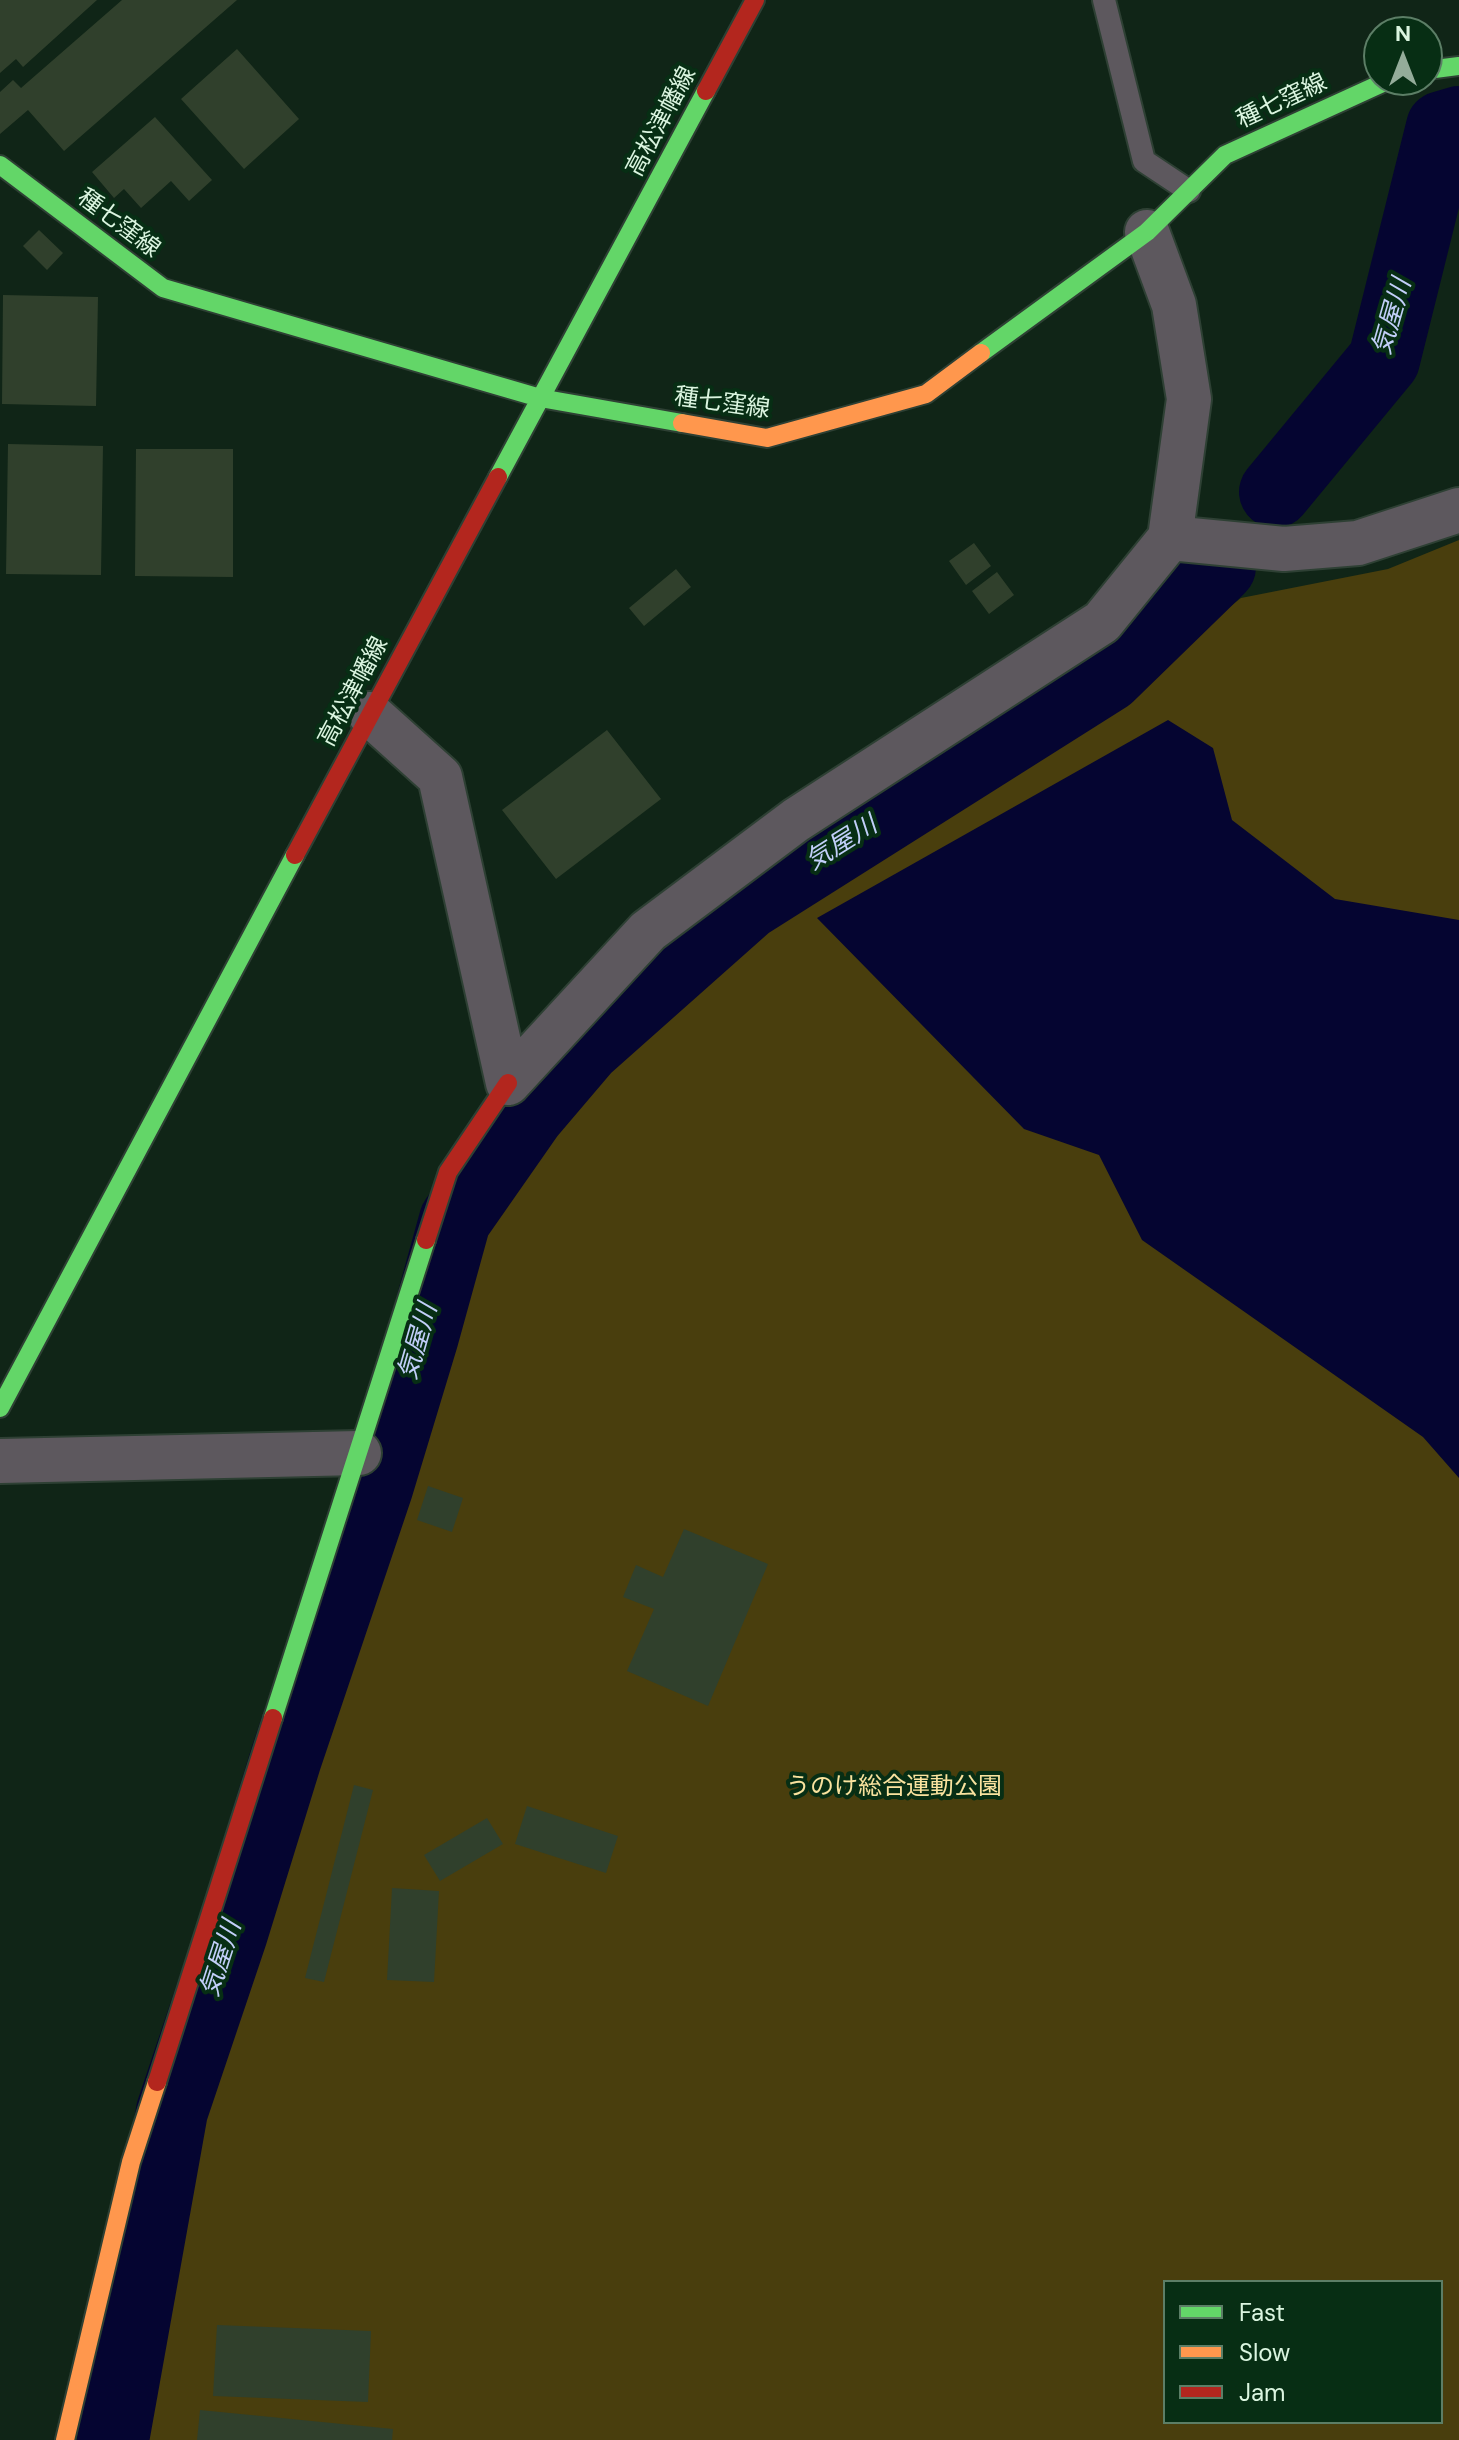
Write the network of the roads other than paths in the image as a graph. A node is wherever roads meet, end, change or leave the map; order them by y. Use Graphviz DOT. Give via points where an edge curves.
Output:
graph roads {
  1 [pos="755,0"];
  2 [pos="1104,0"];
  3 [pos="1363,92"];
  4 [pos="0,165"];
  5 [pos="1189,191"];
  6 [pos="1147,232"];
  7 [pos="540,398"];
  8 [pos="1459,510"];
  9 [pos="1170,538"];
  10 [pos="370,714"];
  11 [pos="508,1083"];
  12 [pos="0,1408"];
  13 [pos="359,1453"];
  14 [pos="0,1461"];
  15 [pos="65,2440"];
  1 -- 7 [label="main road, 高松津幡線"];
  2 -- 5 [label="lane" via="1144,161"];
  3 -- 5 [label="main road, 種七窪線" via="1225,155"];
  4 -- 7 [label="main road, 種七窪線" via="163,288"];
  5 -- 6 [label="main road, 種七窪線"];
  6 -- 7 [label="main road, 種七窪線" via="926,394 767,438"];
  6 -- 9 [label="street" via="1174,305 1189,399"];
  7 -- 10 [label="main road, 高松津幡線"];
  8 -- 9 [label="street" via="1358,543 1284,549"];
  9 -- 11 [label="street" via="1102,622 796,820 648,931"];
  10 -- 11 [label="street" via="440,777"];
  10 -- 12 [label="main road, 高松津幡線"];
  11 -- 13 [label="main road" via="448,1172"];
  13 -- 14 [label="street"];
  13 -- 15 [label="main road" via="131,2162"];
}
